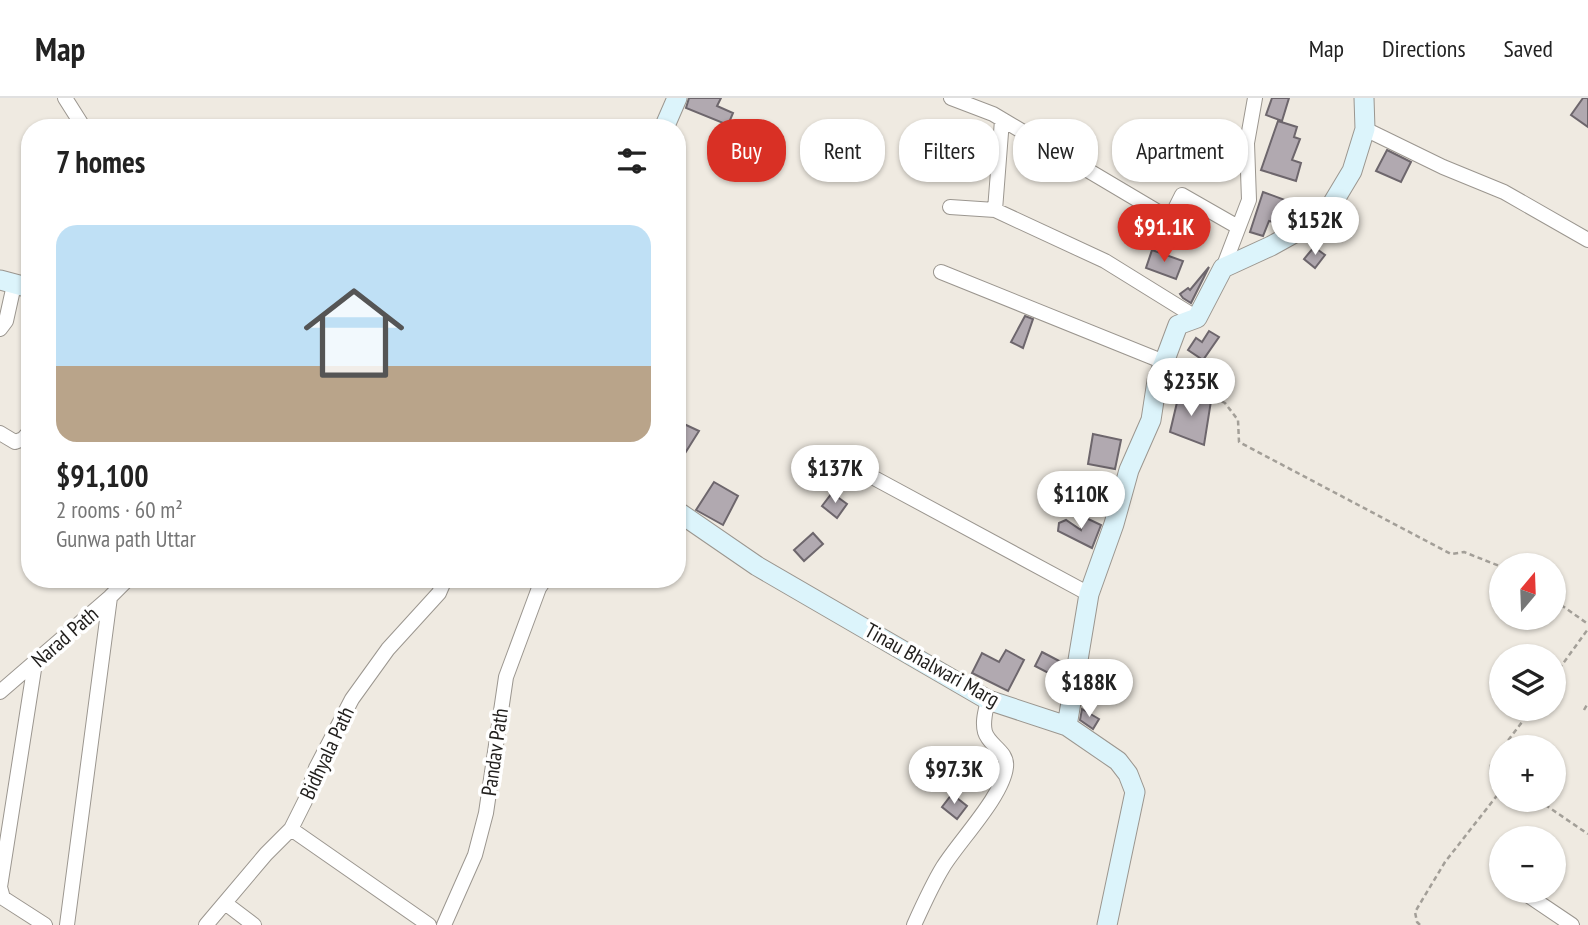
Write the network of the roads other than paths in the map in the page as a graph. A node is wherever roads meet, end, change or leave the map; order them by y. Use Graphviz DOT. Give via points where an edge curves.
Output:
graph roads {
  1 [pos="65,98"];
  2 [pos="677,98"];
  3 [pos="951,98"];
  4 [pos="1255,98"];
  5 [pos="1364,98"];
  6 [pos="78,119"];
  7 [pos="668,119"];
  8 [pos="1003,120"];
  9 [pos="1365,129"];
  10 [pos="950,207"];
  11 [pos="995,209"];
  12 [pos="1238,227"];
  13 [pos="1588,240"];
  14 [pos="1223,268"];
  15 [pos="941,272"];
  16 [pos="14,284"];
  17 [pos="1197,318"];
  18 [pos="0,330"];
  19 [pos="1163,366"];
  20 [pos="0,433"];
  21 [pos="21,440"];
  22 [pos="876,479"];
  23 [pos="686,517"];
  24 [pos="119,588"];
  25 [pos="441,588"];
  26 [pos="539,588"];
  27 [pos="1089,594"];
  28 [pos="110,597"];
  29 [pos="36,663"];
  30 [pos="0,692"];
  31 [pos="988,700"];
  32 [pos="1067,726"];
  33 [pos="0,808"];
  34 [pos="11,825"];
  35 [pos="291,829"];
  36 [pos="225,903"];
  37 [pos="1539,903"];
  38 [pos="45,925"];
  39 [pos="67,925"];
  40 [pos="206,925"];
  41 [pos="254,925"];
  42 [pos="429,925"];
  43 [pos="444,925"];
  44 [pos="914,925"];
  45 [pos="1107,925"];
  46 [pos="1572,925"];
  1 -- 6 [label="street"];
  2 -- 7 [label="street"];
  3 -- 8 [label="street"];
  4 -- 12 [label="street" via="1247,143 1249,200"];
  5 -- 9 [label="street"];
  8 -- 11 [label="street"];
  8 -- 12 [label="street" via="1170,219 1182,195"];
  9 -- 13 [label="street" via="1504,192"];
  9 -- 14 [label="street" via="1352,171 1325,216"];
  10 -- 11 [label="street"];
  11 -- 17 [label="street" via="1105,261"];
  12 -- 14 [label="street"];
  14 -- 17 [label="street"];
  15 -- 19 [label="street"];
  16 -- 18 [label="street"];
  17 -- 19 [label="street" via="1178,325"];
  19 -- 27 [label="street" via="1151,420 1129,470"];
  20 -- 21 [label="street" via="15,442"];
  22 -- 27 [label="street"];
  23 -- 31 [label="street, Tinau Bhalwari Marg" via="757,566"];
  24 -- 28 [label="street, Narad Path"];
  25 -- 35 [label="street, Bidhyala Path" via="352,699"];
  26 -- 43 [label="street, Pandav Path" via="506,677 486,813 475,855"];
  27 -- 32 [label="street"];
  28 -- 29 [label="street, Narad Path"];
  28 -- 39 [label="street"];
  29 -- 30 [label="street, Narad Path"];
  29 -- 34 [label="street"];
  31 -- 32 [label="street, Tinau Bhalwari Marg"];
  31 -- 44 [label="street" via="985,732 1005,756 1004,776 943,867"];
  32 -- 45 [label="street, Tinau Bhalwari Marg" via="1118,761 1135,792"];
  33 -- 34 [label="street"];
  34 -- 38 [label="street" via="3,898"];
  35 -- 36 [label="street, Bidhyala Path"];
  35 -- 42 [label="street"];
  36 -- 40 [label="street, Bidhyala Path"];
  36 -- 41 [label="street"];
  37 -- 46 [label="street"];
}
